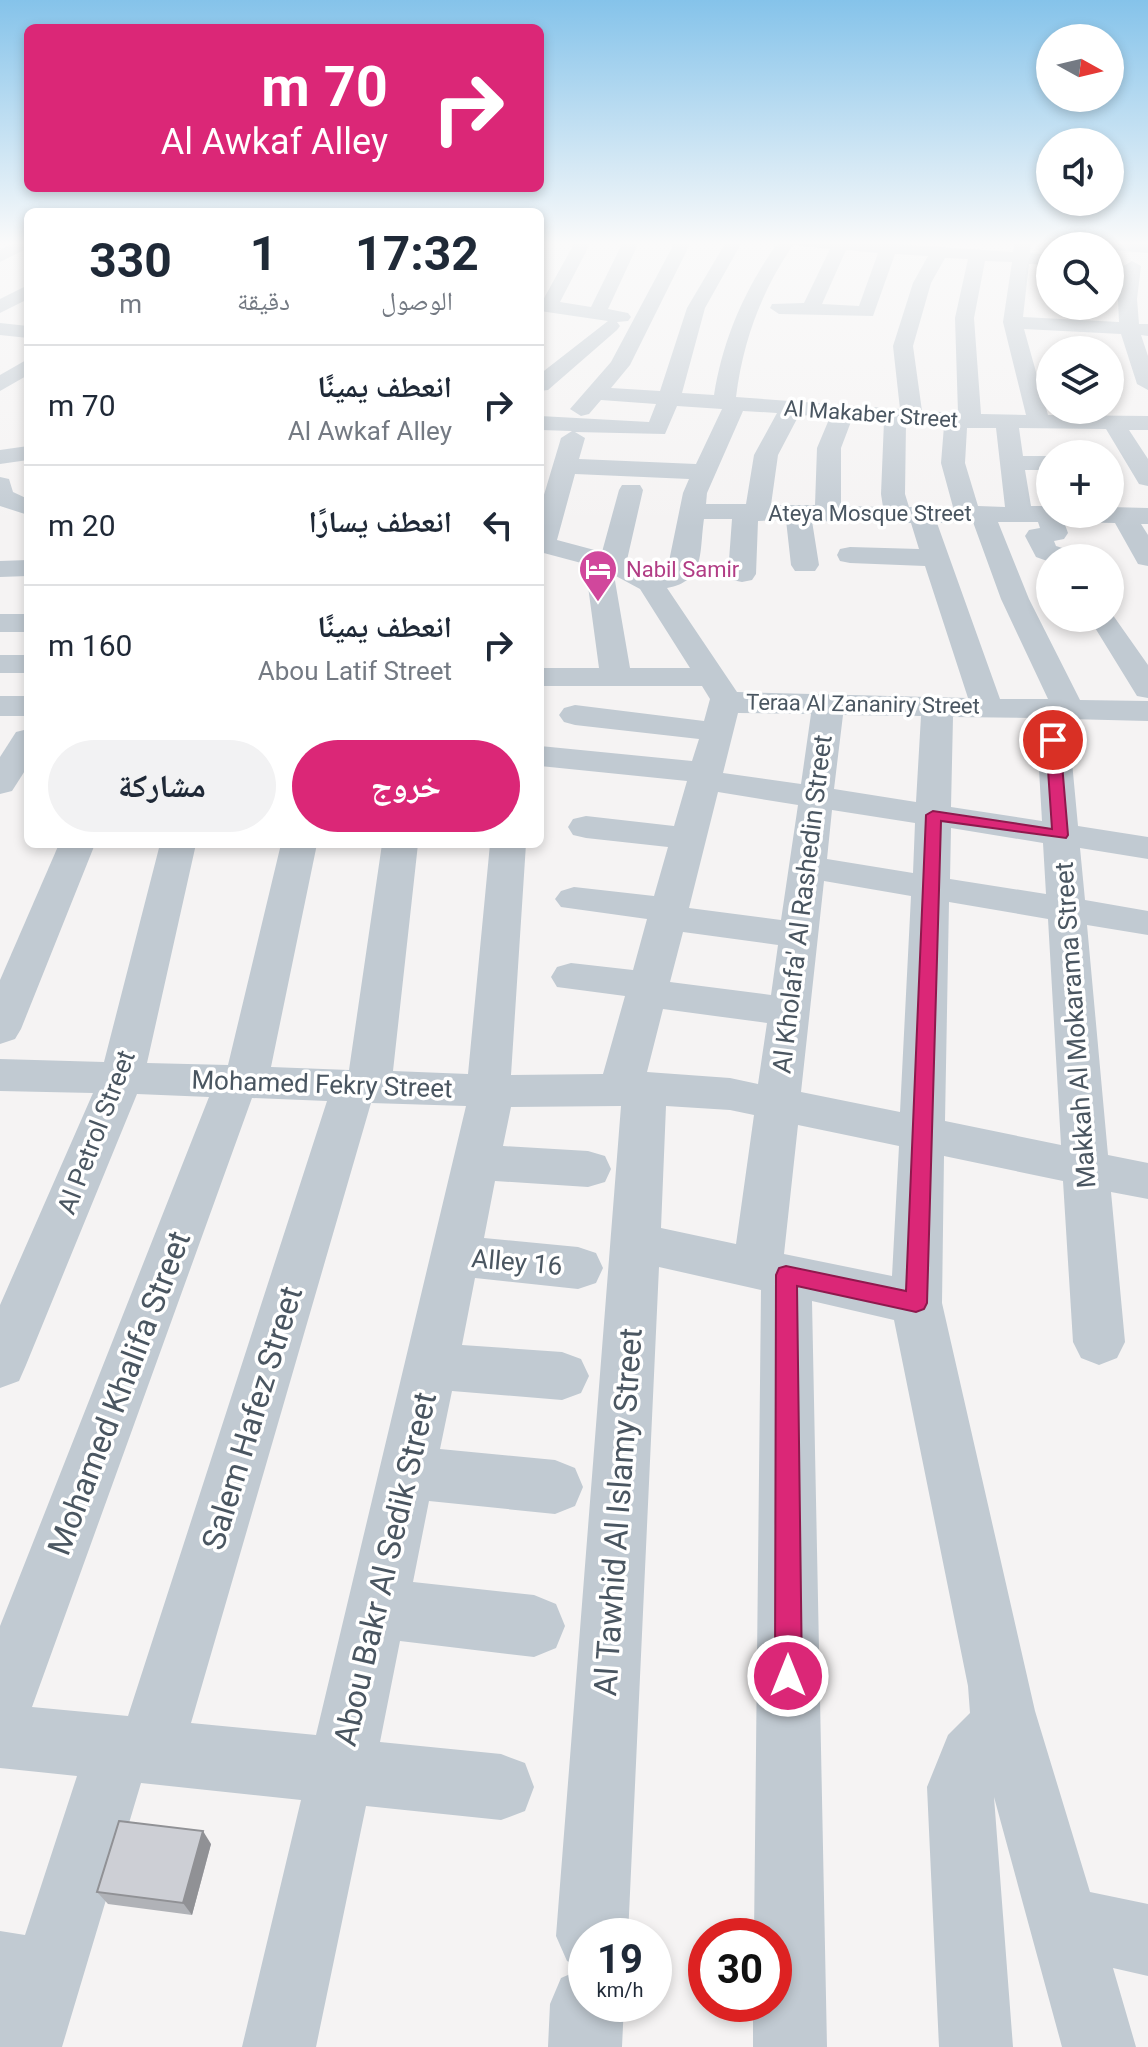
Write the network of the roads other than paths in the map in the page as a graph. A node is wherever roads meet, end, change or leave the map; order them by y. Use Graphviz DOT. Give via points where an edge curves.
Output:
graph roads {
  1 [pos="580,338"];
  2 [pos="593,338"];
  3 [pos="634,338"];
  4 [pos="687,338"];
  5 [pos="737,338"];
  6 [pos="906,338"];
  7 [pos="961,338"];
  8 [pos="1017,338"];
  9 [pos="1139,338"];
  10 [pos="592,341"];
  11 [pos="544,354"];
  12 [pos="23,357"];
  13 [pos="572,358"];
  14 [pos="620,365"];
  15 [pos="544,382"];
  16 [pos="1148,384"];
  17 [pos="24,388"];
  18 [pos="595,393"];
  19 [pos="4,395"];
  20 [pos="669,399"];
  21 [pos="730,404"];
  22 [pos="791,408"];
  23 [pos="1036,410"];
  24 [pos="843,412"];
  25 [pos="904,416"];
  26 [pos="1124,420"];
  27 [pos="963,421"];
  28 [pos="1007,422"];
  29 [pos="1036,422"];
  30 [pos="544,423"];
  31 [pos="1148,423"];
  32 [pos="1047,424"];
  33 [pos="1096,424"];
  34 [pos="1110,424"];
  35 [pos="572,426"];
  36 [pos="24,454"];
  37 [pos="0,457"];
  38 [pos="1010,463"];
  39 [pos="1036,463"];
  40 [pos="565,466"];
  41 [pos="1148,479"];
  42 [pos="603,489"];
  43 [pos="631,490"];
  44 [pos="696,492"];
  45 [pos="751,513"];
  46 [pos="1019,513"];
  47 [pos="798,514"];
  48 [pos="828,514"];
  49 [pos="975,514"];
  50 [pos="1036,514"];
  51 [pos="857,515"];
  52 [pos="910,515"];
  53 [pos="1124,525"];
  54 [pos="1054,528"];
  55 [pos="544,534"];
  56 [pos="1042,544"];
  57 [pos="544,545"];
  58 [pos="935,558"];
  59 [pos="1148,558"];
  60 [pos="605,561"];
  61 [pos="805,565"];
  62 [pos="742,574"];
  63 [pos="650,583"];
  64 [pos="0,623"];
  65 [pos="24,623"];
  66 [pos="1112,632"];
  67 [pos="0,664"];
  68 [pos="24,664"];
  69 [pos="544,677"];
  70 [pos="616,677"];
  71 [pos="1148,689"];
  72 [pos="719,703"];
  73 [pos="828,704"];
  74 [pos="0,706"];
  75 [pos="24,706"];
  76 [pos="937,706"];
  77 [pos="987,707"];
  78 [pos="1059,708"];
  79 [pos="1148,711"];
  80 [pos="575,715"];
  81 [pos="544,756"];
  82 [pos="706,776"];
  83 [pos="816,797"];
  84 [pos="933,815"];
  85 [pos="586,827"];
  86 [pos="1060,835"];
  87 [pos="689,838"];
  88 [pos="75,848"];
  89 [pos="177,848"];
  90 [pos="298,848"];
  91 [pos="399,848"];
  92 [pos="508,848"];
  93 [pos="1148,848"];
  94 [pos="807,867"];
  95 [pos="930,887"];
  96 [pos="574,899"];
  97 [pos="1066,909"];
  98 [pos="668,914"];
  99 [pos="1148,923"];
  100 [pos="798,935"];
  101 [pos="571,977"];
  102 [pos="648,989"];
  103 [pos="788,1012"];
  104 [pos="0,1029"];
  105 [pos="0,1075"];
  106 [pos="122,1077"];
  107 [pos="242,1080"];
  108 [pos="362,1085"];
  109 [pos="633,1088"];
  110 [pos="490,1091"];
  111 [pos="776,1104"];
  112 [pos="920,1133"];
  113 [pos="477,1162"];
  114 [pos="1086,1167"];
  115 [pos="588,1169"];
  116 [pos="1148,1181"];
  117 [pos="634,1242"];
  118 [pos="455,1256"];
  119 [pos="578,1268"];
  120 [pos="772,1272"];
  121 [pos="916,1303"];
  122 [pos="1099,1342"];
  123 [pos="0,1365"];
  124 [pos="431,1366"];
  125 [pos="562,1376"];
  126 [pos="407,1472"];
  127 [pos="555,1487"];
  128 [pos="377,1608"];
  129 [pos="534,1626"];
  130 [pos="0,1707"];
  131 [pos="1003,1711"];
  132 [pos="0,1736"];
  133 [pos="134,1750"];
  134 [pos="340,1771"];
  135 [pos="501,1787"];
  136 [pos="593,1918"];
  137 [pos="1064,1922"];
  138 [pos="1148,1940"];
  139 [pos="24,1971"];
  140 [pos="586,2022"];
  141 [pos="25,2047"];
  142 [pos="279,2047"];
  143 [pos="585,2047"];
  144 [pos="790,2047"];
  145 [pos="976,2047"];
  146 [pos="1099,2047"];
  1 -- 10 [label="street"];
  2 -- 10 [label="street"];
  3 -- 14 [label="street"];
  4 -- 20 [label="street"];
  5 -- 21 [label="street" via="729,358"];
  6 -- 25 [label="street"];
  7 -- 27 [label="street"];
  8 -- 23 [label="street"];
  9 -- 16 [label="street"];
  10 -- 13 [label="street"];
  11 -- 13 [label="street"];
  12 -- 19 [label="street"];
  13 -- 14 [label="street"];
  13 -- 15 [label="street"];
  14 -- 18 [label="street"];
  17 -- 19 [label="street"];
  18 -- 20 [label="street, Al Makaber Street"];
  18 -- 35 [label="street"];
  20 -- 21 [label="street, Al Makaber Street"];
  20 -- 35 [label="street" via="657,429 631,436"];
  21 -- 22 [label="street, Al Makaber Street"];
  21 -- 44 [label="street"];
  22 -- 24 [label="street, Al Makaber Street"];
  22 -- 45 [label="street" via="766,455"];
  24 -- 25 [label="street, Al Makaber Street"];
  24 -- 48 [label="street" via="829,448"];
  25 -- 27 [label="street, Al Makaber Street"];
  25 -- 52 [label="street" via="893,494"];
  26 -- 31 [label="street, Al Makaber Street"];
  27 -- 28 [label="street, Al Makaber Street"];
  27 -- 49 [label="street" via="953,463"];
  28 -- 29 [label="street, Al Makaber Street"];
  28 -- 38 [label="street"];
  30 -- 35 [label="street"];
  32 -- 33 [label="street, Al Makaber Street" via="1081,433"];
  34 -- 41 [label="street"];
  35 -- 40 [label="street"];
  36 -- 37 [label="street"];
  38 -- 39 [label="street"];
  38 -- 46 [label="street"];
  40 -- 44 [label="street"];
  40 -- 55 [label="street"];
  42 -- 43 [label="street"];
  43 -- 44 [label="street"];
  43 -- 60 [label="street"];
  44 -- 45 [label="street, Ateya Mosque Street"];
  44 -- 63 [label="street" via="682,572"];
  45 -- 47 [label="street, Ateya Mosque Street"];
  45 -- 62 [label="street"];
  46 -- 49 [label="street, Ateya Mosque Street"];
  46 -- 50 [label="street, Ateya Mosque Street"];
  47 -- 48 [label="street, Ateya Mosque Street"];
  47 -- 61 [label="street"];
  48 -- 51 [label="street, Ateya Mosque Street"];
  49 -- 52 [label="street, Ateya Mosque Street"];
  49 -- 78 [label="street"];
  51 -- 52 [label="street, Ateya Mosque Street"];
  51 -- 58 [label="street" via="858,555"];
  52 -- 58 [label="street"];
  53 -- 59 [label="street"];
  54 -- 56 [label="street" via="1055,533 1038,536"];
  57 -- 60 [label="street, Teraa Al Zananiry Street"];
  58 -- 77 [label="street"];
  60 -- 63 [label="street, Teraa Al Zananiry Street"];
  60 -- 70 [label="street"];
  63 -- 72 [label="street, Teraa Al Zananiry Street"];
  64 -- 65 [label="street"];
  66 -- 71 [label="street"];
  67 -- 68 [label="street"];
  69 -- 70 [label="street"];
  70 -- 72 [label="street"];
  72 -- 73 [label="street, Teraa Al Zananiry Street"];
  72 -- 80 [label="street"];
  72 -- 82 [label="street, Al Tawhid Al Islamy Street"];
  73 -- 76 [label="street, Teraa Al Zananiry Street"];
  73 -- 83 [label="street, Al Kholafa' Al Rashedin Street"];
  74 -- 75 [label="street"];
  76 -- 77 [label="street, Teraa Al Zananiry Street"];
  76 -- 84 [label="street"];
  77 -- 78 [label="street, Teraa Al Zananiry Street"];
  78 -- 79 [label="street, Teraa Al Zananiry Street"];
  78 -- 86 [label="street, Makkah Al Mokarama Street"];
  81 -- 82 [label="street"];
  82 -- 83 [label="street"];
  82 -- 87 [label="street, Al Tawhid Al Islamy Street"];
  83 -- 84 [label="street"];
  83 -- 94 [label="street, Al Kholafa' Al Rashedin Street"];
  84 -- 86 [label="street"];
  84 -- 95 [label="street"];
  85 -- 87 [label="street"];
  86 -- 93 [label="street"];
  86 -- 97 [label="street, Makkah Al Mokarama Street"];
  87 -- 98 [label="street, Al Tawhid Al Islamy Street"];
  88 -- 104 [label="street"];
  89 -- 106 [label="street, Al Petrol Street"];
  90 -- 107 [label="street, Mohamed Khalifa Street"];
  91 -- 108 [label="street, Salem Hafez Street"];
  92 -- 110 [label="street, Abou Bakr Al Sedik Street"];
  94 -- 95 [label="street"];
  94 -- 100 [label="street, Al Kholafa' Al Rashedin Street"];
  95 -- 97 [label="street"];
  95 -- 112 [label="street"];
  96 -- 98 [label="street"];
  97 -- 99 [label="street"];
  97 -- 114 [label="street, Makkah Al Mokarama Street"];
  98 -- 100 [label="street"];
  98 -- 102 [label="street, Al Tawhid Al Islamy Street"];
  100 -- 103 [label="street, Al Kholafa' Al Rashedin Street"];
  101 -- 102 [label="street"];
  102 -- 103 [label="street"];
  102 -- 109 [label="street, Al Tawhid Al Islamy Street"];
  103 -- 111 [label="street, Al Kholafa' Al Rashedin Street"];
  105 -- 106 [label="street, Mohamed Fekry Street"];
  106 -- 107 [label="street, Mohamed Fekry Street"];
  106 -- 123 [label="street, Al Petrol Street"];
  107 -- 108 [label="street, Mohamed Fekry Street"];
  107 -- 130 [label="street, Mohamed Khalifa Street"];
  108 -- 110 [label="street, Mohamed Fekry Street"];
  108 -- 133 [label="street, Salem Hafez Street"];
  109 -- 110 [label="street, Mohamed Fekry Street"];
  109 -- 111 [label="street, Mohamed Fekry Street" via="730,1094"];
  109 -- 117 [label="street, Al Tawhid Al Islamy Street"];
  110 -- 113 [label="street, Abou Bakr Al Sedik Street"];
  111 -- 112 [label="street, Mohamed Fekry Street"];
  111 -- 120 [label="street, Al Kholafa' Al Rashedin Street"];
  112 -- 114 [label="street, Mohamed Fekry Street"];
  112 -- 121 [label="street"];
  113 -- 115 [label="street"];
  113 -- 118 [label="street, Abou Bakr Al Sedik Street"];
  114 -- 116 [label="street, Mohamed Fekry Street"];
  114 -- 122 [label="street, Makkah Al Mokarama Street"];
  117 -- 120 [label="street"];
  117 -- 136 [label="street, Al Tawhid Al Islamy Street"];
  118 -- 119 [label="street, Alley 16"];
  118 -- 124 [label="street, Abou Bakr Al Sedik Street"];
  120 -- 121 [label="street"];
  120 -- 144 [label="street, Al Kholafa' Al Rashedin Street"];
  121 -- 131 [label="street"];
  124 -- 125 [label="street"];
  124 -- 126 [label="street, Abou Bakr Al Sedik Street"];
  126 -- 127 [label="street"];
  126 -- 128 [label="street, Abou Bakr Al Sedik Street"];
  128 -- 129 [label="street"];
  128 -- 134 [label="street, Abou Bakr Al Sedik Street"];
  131 -- 137 [label="street"];
  131 -- 145 [label="street" via="996,1733 971,1758 960,1787"];
  132 -- 133 [label="street"];
  133 -- 134 [label="street"];
  133 -- 139 [label="street, Salem Hafez Street"];
  134 -- 135 [label="street"];
  134 -- 142 [label="street, Abou Bakr Al Sedik Street"];
  137 -- 138 [label="street"];
  137 -- 146 [label="street"];
  139 -- 141 [label="street, Salem Hafez Street"];
  140 -- 143 [label="street"];
}
